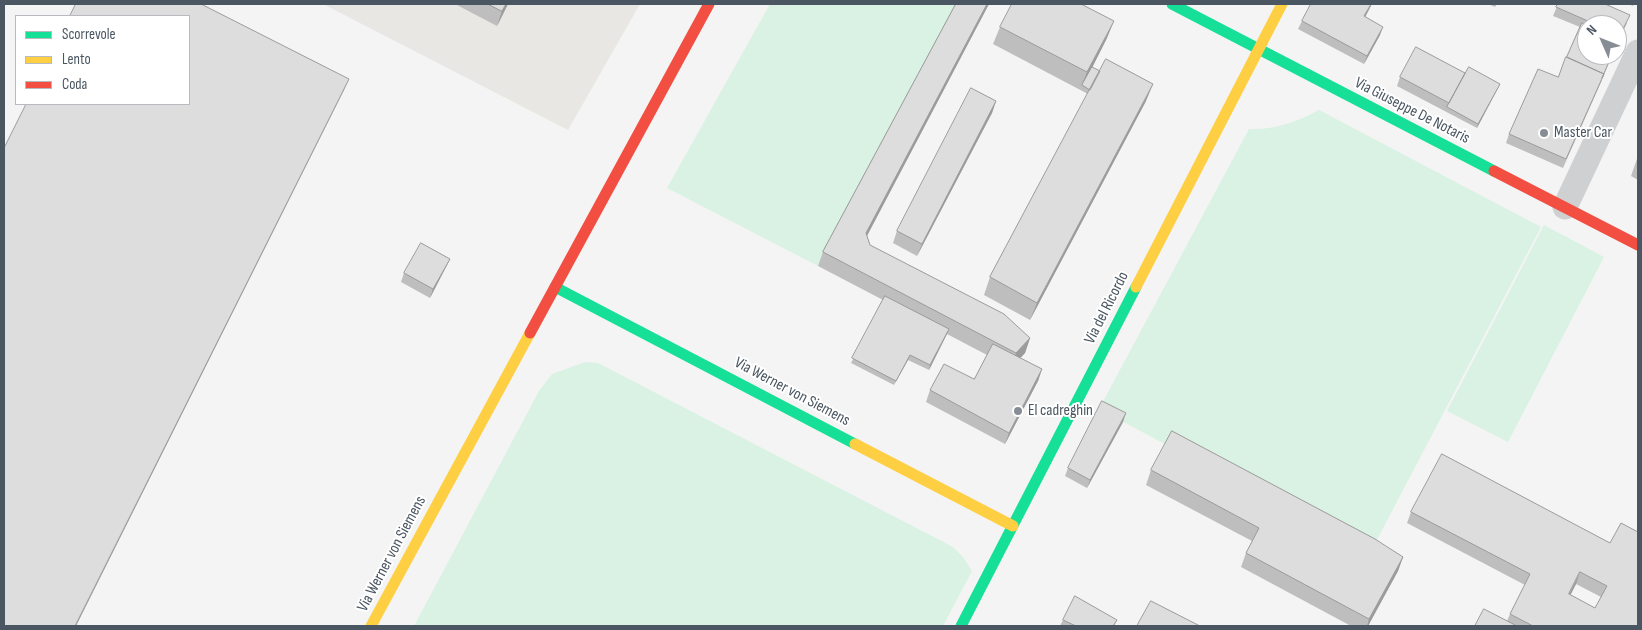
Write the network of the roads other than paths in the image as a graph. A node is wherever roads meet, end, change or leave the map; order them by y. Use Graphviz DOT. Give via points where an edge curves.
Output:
graph roads {
  1 [pos="709,4"];
  2 [pos="1172,4"];
  3 [pos="1282,4"];
  4 [pos="1258,50"];
  5 [pos="1638,52"];
  6 [pos="1565,207"];
  7 [pos="1638,245"];
  8 [pos="555,287"];
  9 [pos="1013,526"];
  10 [pos="371,626"];
  11 [pos="961,626"];
  1 -- 8 [label="street, Via Werner von Siemens"];
  2 -- 4 [label="street, Via Giuseppe De Notaris"];
  3 -- 4 [label="street, Via del Ricordo"];
  4 -- 6 [label="street, Via Giuseppe De Notaris"];
  4 -- 9 [label="street, Via del Ricordo"];
  5 -- 6 [label="street"];
  6 -- 7 [label="street, Via Giuseppe De Notaris"];
  8 -- 9 [label="street, Via Werner von Siemens"];
  8 -- 10 [label="street, Via Werner von Siemens"];
  9 -- 11 [label="street, Via del Ricordo"];
}
